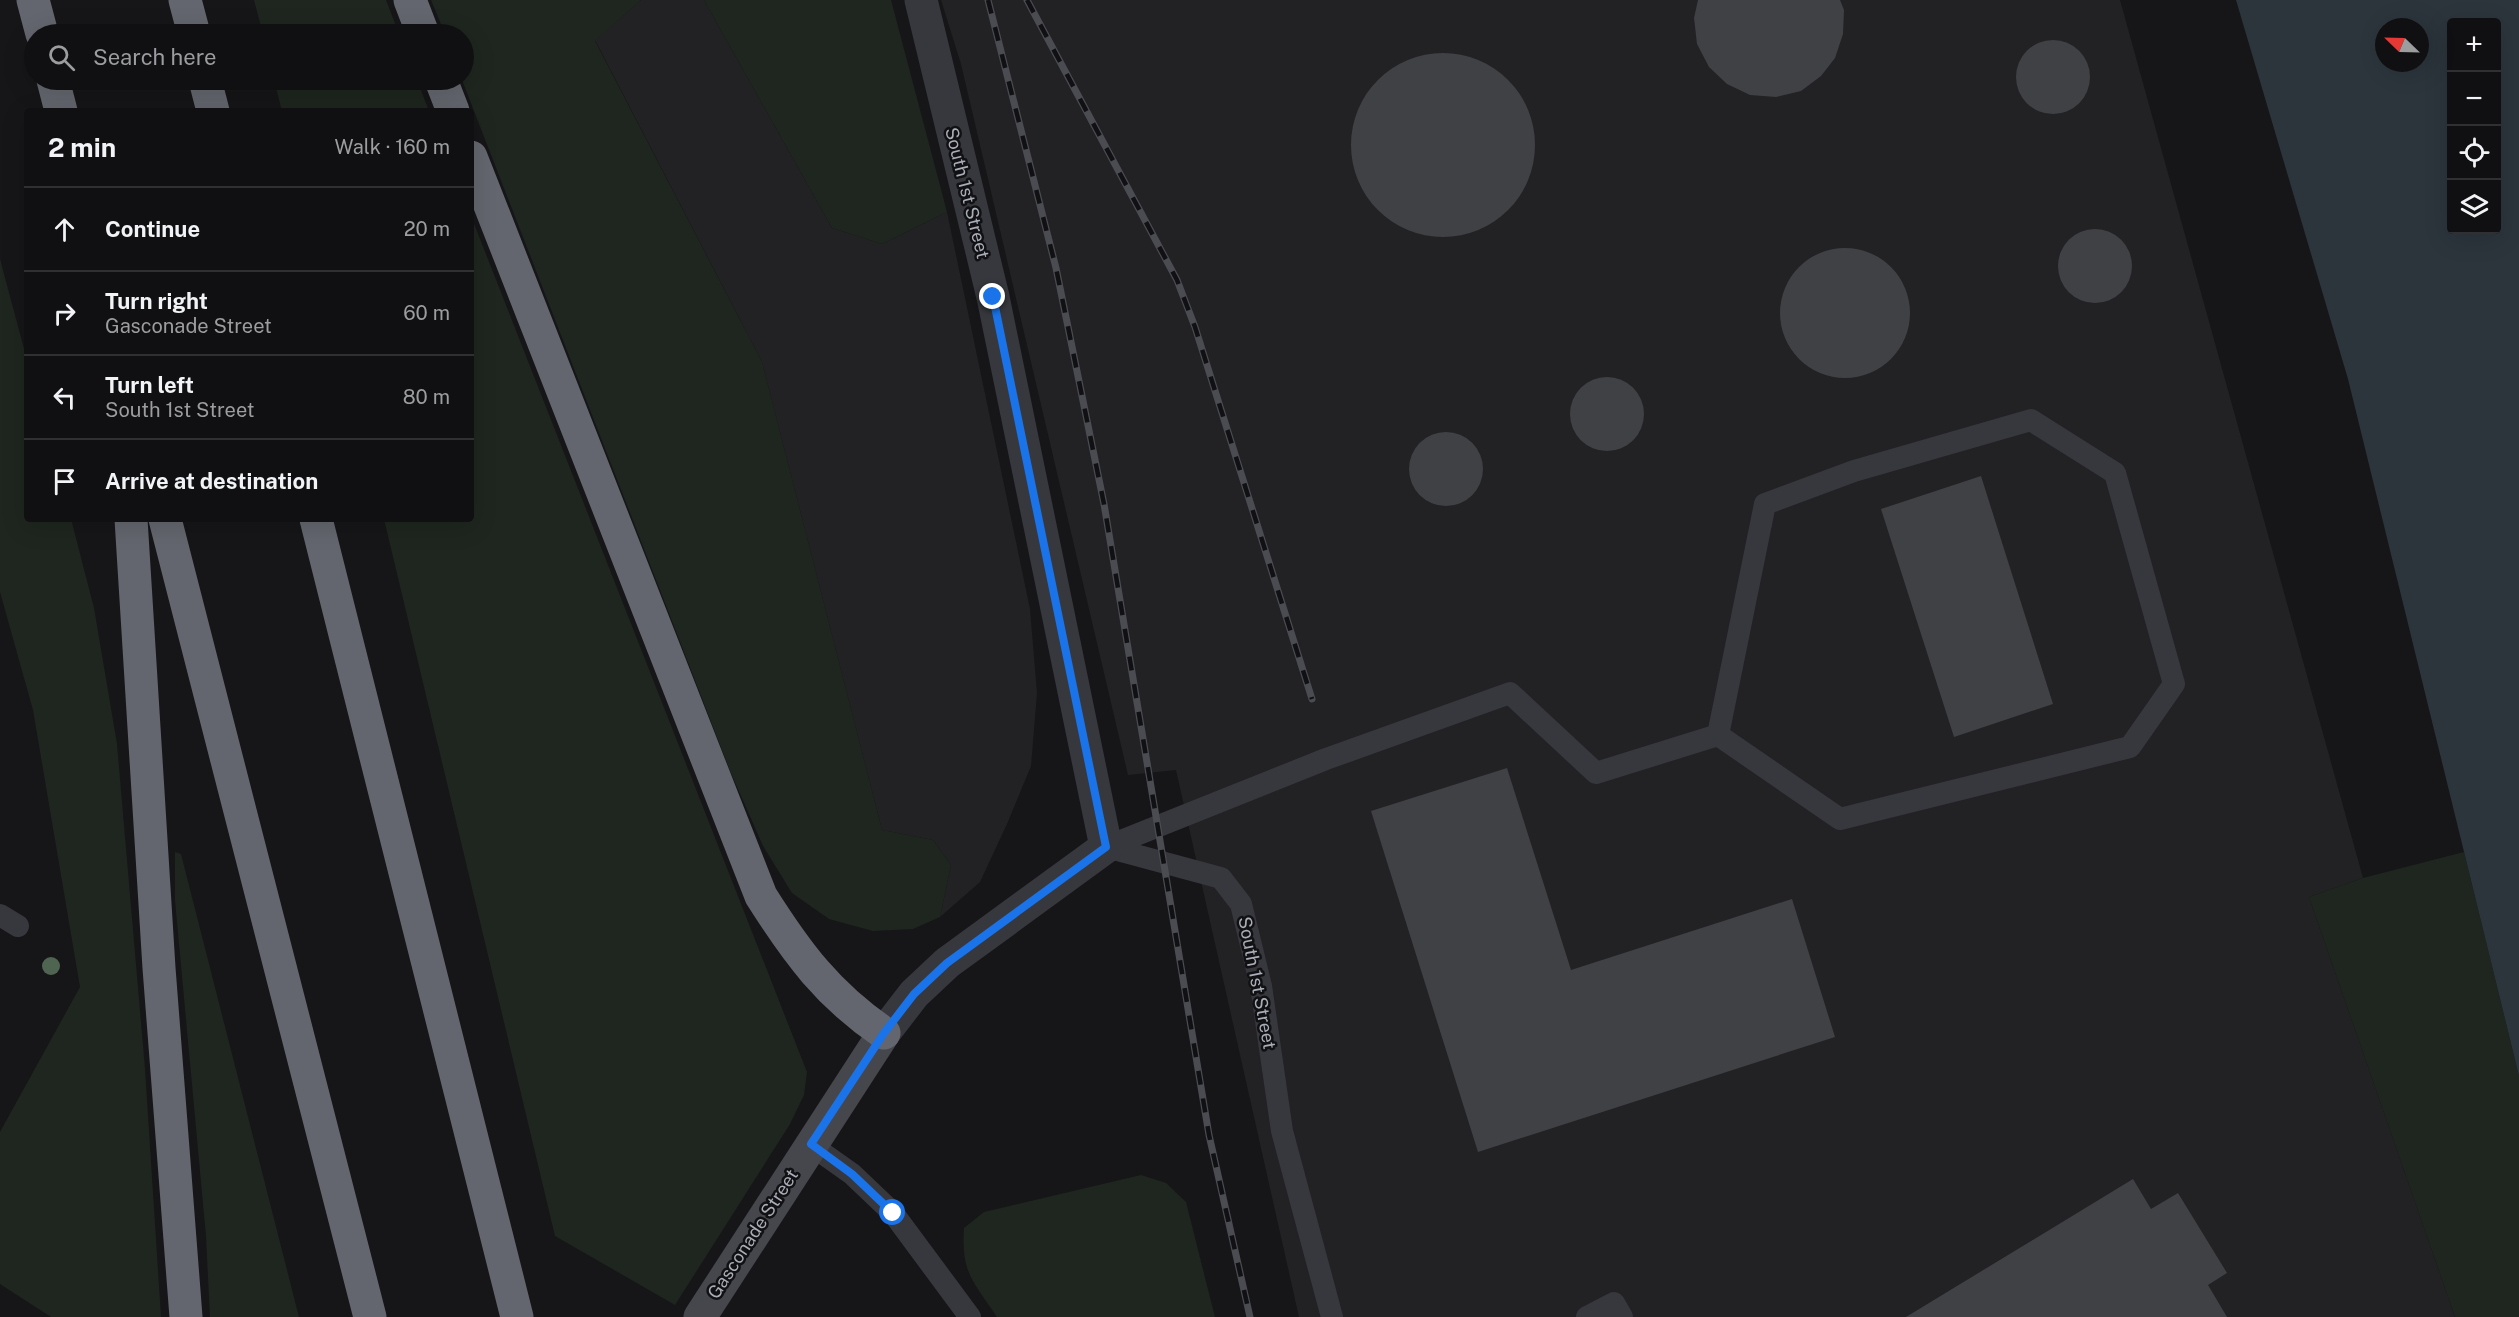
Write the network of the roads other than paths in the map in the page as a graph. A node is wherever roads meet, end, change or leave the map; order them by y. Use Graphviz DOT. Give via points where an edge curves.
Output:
graph roads {
  1 [pos="33,0"];
  2 [pos="185,0"];
  3 [pos="410,0"];
  4 [pos="921,0"];
  5 [pos="39,24"];
  6 [pos="191,24"];
  7 [pos="419,24"];
  8 [pos="56,90"];
  9 [pos="208,90"];
  10 [pos="445,90"];
  11 [pos="60,108"];
  12 [pos="212,108"];
  13 [pos="452,108"];
  14 [pos="474,165"];
  15 [pos="131,522"];
  16 [pos="166,522"];
  17 [pos="317,522"];
  18 [pos="1718,735"];
  19 [pos="1106,847"];
  20 [pos="884,1033"];
  21 [pos="811,1144"];
  22 [pos="186,1317"];
  23 [pos="370,1317"];
  24 [pos="517,1317"];
  25 [pos="700,1317"];
  26 [pos="970,1317"];
  27 [pos="1332,1317"];
  28 [pos="1587,1317"];
  29 [pos="1622,1317"];
  1 -- 5 [label="highway"];
  2 -- 6 [label="highway"];
  3 -- 7 [label="highway"];
  4 -- 19 [label="street, South 1st Street" via="993,297"];
  8 -- 11 [label="highway"];
  9 -- 12 [label="highway"];
  10 -- 13 [label="highway"];
  14 -- 20 [label="highway" via="761,896 791,943 828,988"];
  15 -- 22 [label="highway"];
  16 -- 23 [label="highway"];
  17 -- 24 [label="highway"];
  18 -- 18 [label="lane" via="1765,504 1848,474 2031,420 2115,473 2174,684 2130,747 1840,819"];
  18 -- 19 [label="lane" via="1596,773 1510,693 1326,759"];
  19 -- 20 [label="street, Gasconade Street" via="947,963 914,994"];
  19 -- 27 [label="lane, South 1st Street" via="1221,878 1241,904 1261,987 1282,1131"];
  20 -- 21 [label="street, Gasconade Street"];
  21 -- 25 [label="street, Gasconade Street"];
  21 -- 26 [label="lane" via="852,1174 893,1213"];
  28 -- 29 [label="lane" via="1614,1303"];
}
